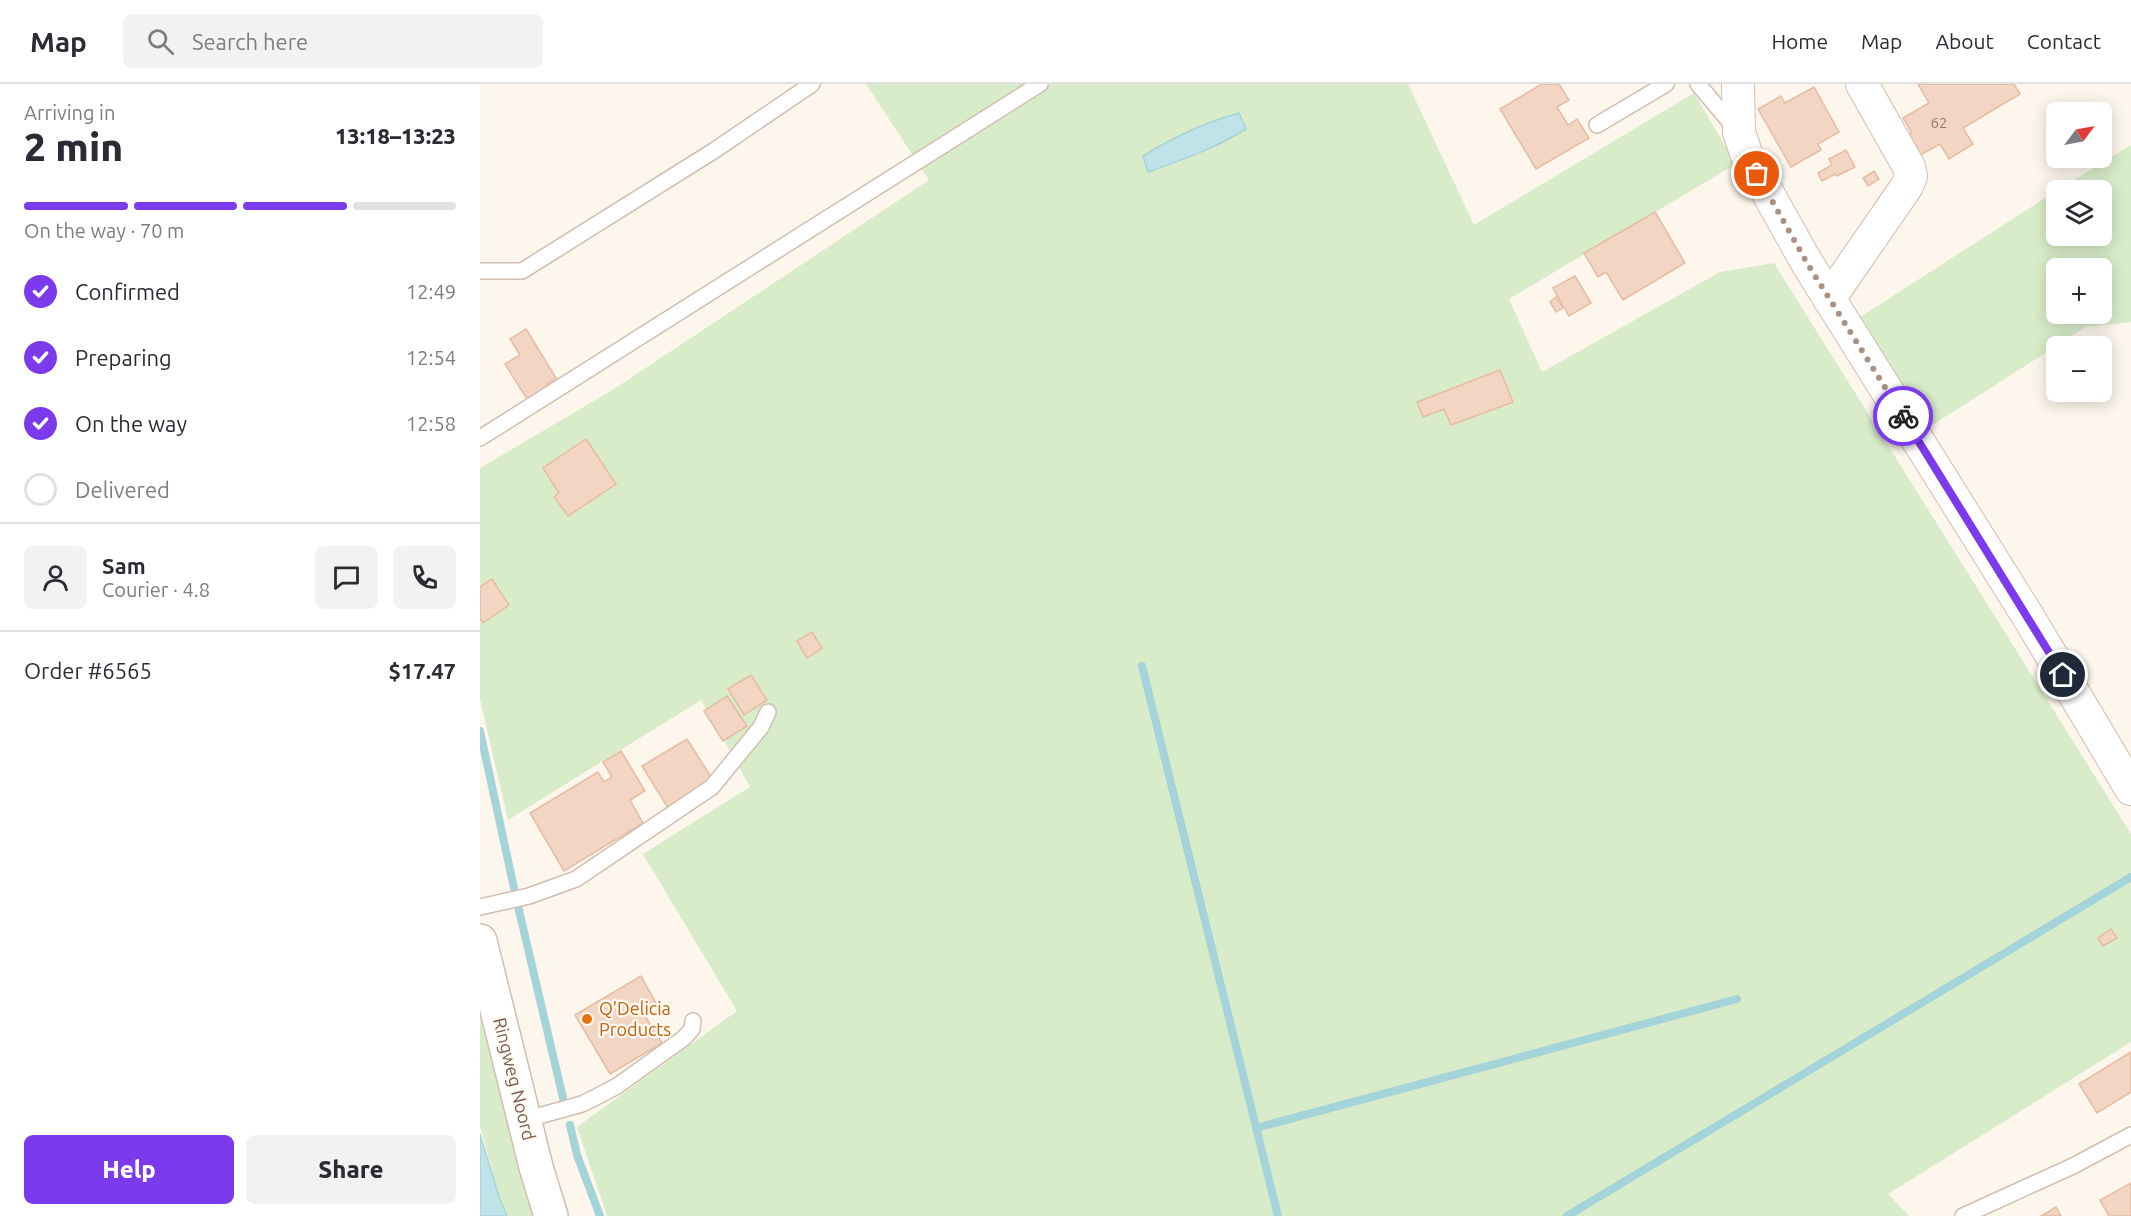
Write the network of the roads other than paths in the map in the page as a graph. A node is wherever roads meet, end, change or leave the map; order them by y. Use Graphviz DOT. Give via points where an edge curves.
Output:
graph roads {
  1 [pos="812,84"];
  2 [pos="1040,84"];
  3 [pos="1666,84"];
  4 [pos="1698,84"];
  5 [pos="1862,84"];
  6 [pos="1743,87"];
  7 [pos="1597,125"];
  8 [pos="1739,132"];
  9 [pos="480,271"];
  10 [pos="1829,299"];
  11 [pos="480,438"];
  12 [pos="768,712"];
  13 [pos="2131,789"];
  14 [pos="480,907"];
  15 [pos="480,941"];
  16 [pos="693,1021"];
  17 [pos="524,1120"];
  18 [pos="2131,1135"];
  19 [pos="551,1216"];
  20 [pos="1963,1216"];
  1 -- 9 [label="lane" via="716,150 522,271"];
  2 -- 11 [label="lane"];
  3 -- 7 [label="lane"];
  4 -- 8 [label="lane"];
  5 -- 10 [label="street" via="1911,176"];
  6 -- 8 [label="street"];
  8 -- 10 [label="street" via="1748,156"];
  10 -- 13 [label="street"];
  12 -- 14 [label="lane" via="761,727 712,787 576,879 529,896"];
  15 -- 17 [label="street, Ringweg Noord"];
  16 -- 17 [label="lane" via="684,1038 617,1086 582,1104"];
  17 -- 19 [label="street, Ringweg Noord"];
  18 -- 20 [label="lane"];
}
